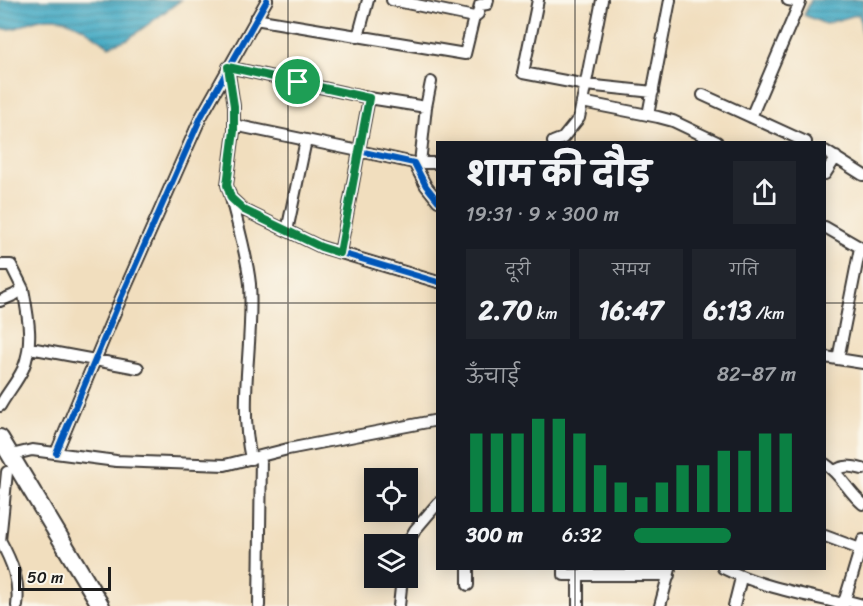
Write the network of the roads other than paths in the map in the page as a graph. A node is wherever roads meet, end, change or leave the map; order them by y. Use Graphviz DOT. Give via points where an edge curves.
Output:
graph roads {
  1 [pos="267,0"];
  2 [pos="368,0"];
  3 [pos="392,0"];
  4 [pos="488,0"];
  5 [pos="538,0"];
  6 [pos="602,0"];
  7 [pos="670,0"];
  8 [pos="788,0"];
  9 [pos="474,17"];
  10 [pos="255,19"];
  11 [pos="358,37"];
  12 [pos="228,67"];
  13 [pos="431,82"];
  14 [pos="586,85"];
  15 [pos="653,92"];
  16 [pos="703,95"];
  17 [pos="369,98"];
  18 [pos="582,102"];
  19 [pos="426,107"];
  20 [pos="648,115"];
  21 [pos="751,117"];
  22 [pos="234,125"];
  23 [pos="306,140"];
  24 [pos="555,141"];
  25 [pos="715,141"];
  26 [pos="804,141"];
  27 [pos="359,152"];
  28 [pos="826,152"];
  29 [pos="836,157"];
  30 [pos="417,163"];
  31 [pos="436,163"];
  32 [pos="826,172"];
  33 [pos="863,175"];
  34 [pos="231,198"];
  35 [pos="436,198"];
  36 [pos="826,228"];
  37 [pos="287,231"];
  38 [pos="862,248"];
  39 [pos="340,253"];
  40 [pos="0,264"];
  41 [pos="436,281"];
  42 [pos="23,289"];
  43 [pos="0,301"];
  44 [pos="30,348"];
  45 [pos="826,357"];
  46 [pos="838,359"];
  47 [pos="94,362"];
  48 [pos="863,363"];
  49 [pos="138,369"];
  50 [pos="0,406"];
  51 [pos="436,420"];
  52 [pos="0,438"];
  53 [pos="56,453"];
  54 [pos="256,457"];
  55 [pos="826,465"];
  56 [pos="10,467"];
  57 [pos="863,469"];
  58 [pos="835,471"];
  59 [pos="863,504"];
  60 [pos="436,505"];
  61 [pos="413,534"];
  62 [pos="826,536"];
  63 [pos="0,540"];
  64 [pos="861,545"];
  65 [pos="468,570"];
  66 [pos="564,570"];
  67 [pos="727,570"];
  68 [pos="601,572"];
  69 [pos="669,572"];
  70 [pos="578,575"];
  71 [pos="741,578"];
  72 [pos="468,585"];
  73 [pos="401,588"];
  74 [pos="843,603"];
  75 [pos="863,605"];
  76 [pos="17,606"];
  77 [pos="101,606"];
  78 [pos="260,606"];
  79 [pos="399,606"];
  80 [pos="578,606"];
  81 [pos="660,606"];
  82 [pos="734,606"];
  1 -- 10 [label="street"];
  2 -- 11 [label="street"];
  3 -- 9 [label="street"];
  4 -- 9 [label="street"];
  5 -- 14 [label="street" via="523,73"];
  6 -- 14 [label="street"];
  7 -- 15 [label="street"];
  8 -- 21 [label="street" via="800,2"];
  9 -- 11 [label="street" via="465,54"];
  10 -- 11 [label="street"];
  10 -- 12 [label="street"];
  12 -- 17 [label="street"];
  12 -- 22 [label="street"];
  12 -- 47 [label="street" via="201,117"];
  13 -- 19 [label="street"];
  14 -- 15 [label="street"];
  14 -- 18 [label="street"];
  15 -- 20 [label="street"];
  16 -- 21 [label="street"];
  17 -- 19 [label="street"];
  17 -- 27 [label="street"];
  18 -- 20 [label="street"];
  18 -- 24 [label="street" via="579,118 563,138"];
  19 -- 30 [label="street"];
  20 -- 25 [label="street"];
  21 -- 26 [label="street"];
  22 -- 23 [label="street"];
  22 -- 34 [label="street" via="227,185"];
  23 -- 27 [label="street"];
  23 -- 37 [label="street"];
  27 -- 30 [label="street"];
  27 -- 39 [label="street"];
  28 -- 29 [label="street"];
  29 -- 32 [label="street"];
  29 -- 33 [label="street"];
  30 -- 31 [label="street"];
  30 -- 35 [label="street"];
  34 -- 37 [label="street" via="244,210"];
  34 -- 54 [label="street" via="250,283 245,399 246,426"];
  36 -- 38 [label="street"];
  37 -- 39 [label="street"];
  38 -- 46 [label="street"];
  39 -- 41 [label="street"];
  40 -- 42 [label="street" via="11,265"];
  42 -- 43 [label="street"];
  42 -- 44 [label="street"];
  44 -- 47 [label="street"];
  44 -- 50 [label="street" via="23,369"];
  45 -- 46 [label="street"];
  46 -- 48 [label="street"];
  47 -- 49 [label="street"];
  47 -- 53 [label="street"];
  51 -- 54 [label="street"];
  52 -- 56 [label="main road"];
  53 -- 54 [label="street" via="116,461 225,465"];
  53 -- 56 [label="street" via="32,450"];
  54 -- 78 [label="street"];
  55 -- 58 [label="street"];
  56 -- 63 [label="street"];
  56 -- 77 [label="main road"];
  57 -- 58 [label="street" via="849,466"];
  58 -- 59 [label="street"];
  60 -- 61 [label="street"];
  62 -- 64 [label="street"];
  63 -- 76 [label="street" via="17,577"];
  64 -- 74 [label="street"];
  65 -- 72 [label="street"];
  66 -- 70 [label="street" via="564,575"];
  67 -- 71 [label="street"];
  68 -- 69 [label="street"];
  68 -- 70 [label="street"];
  69 -- 81 [label="street"];
  70 -- 80 [label="street"];
  71 -- 74 [label="street"];
  71 -- 82 [label="street"];
  73 -- 79 [label="street"];
  74 -- 75 [label="street"];
}
